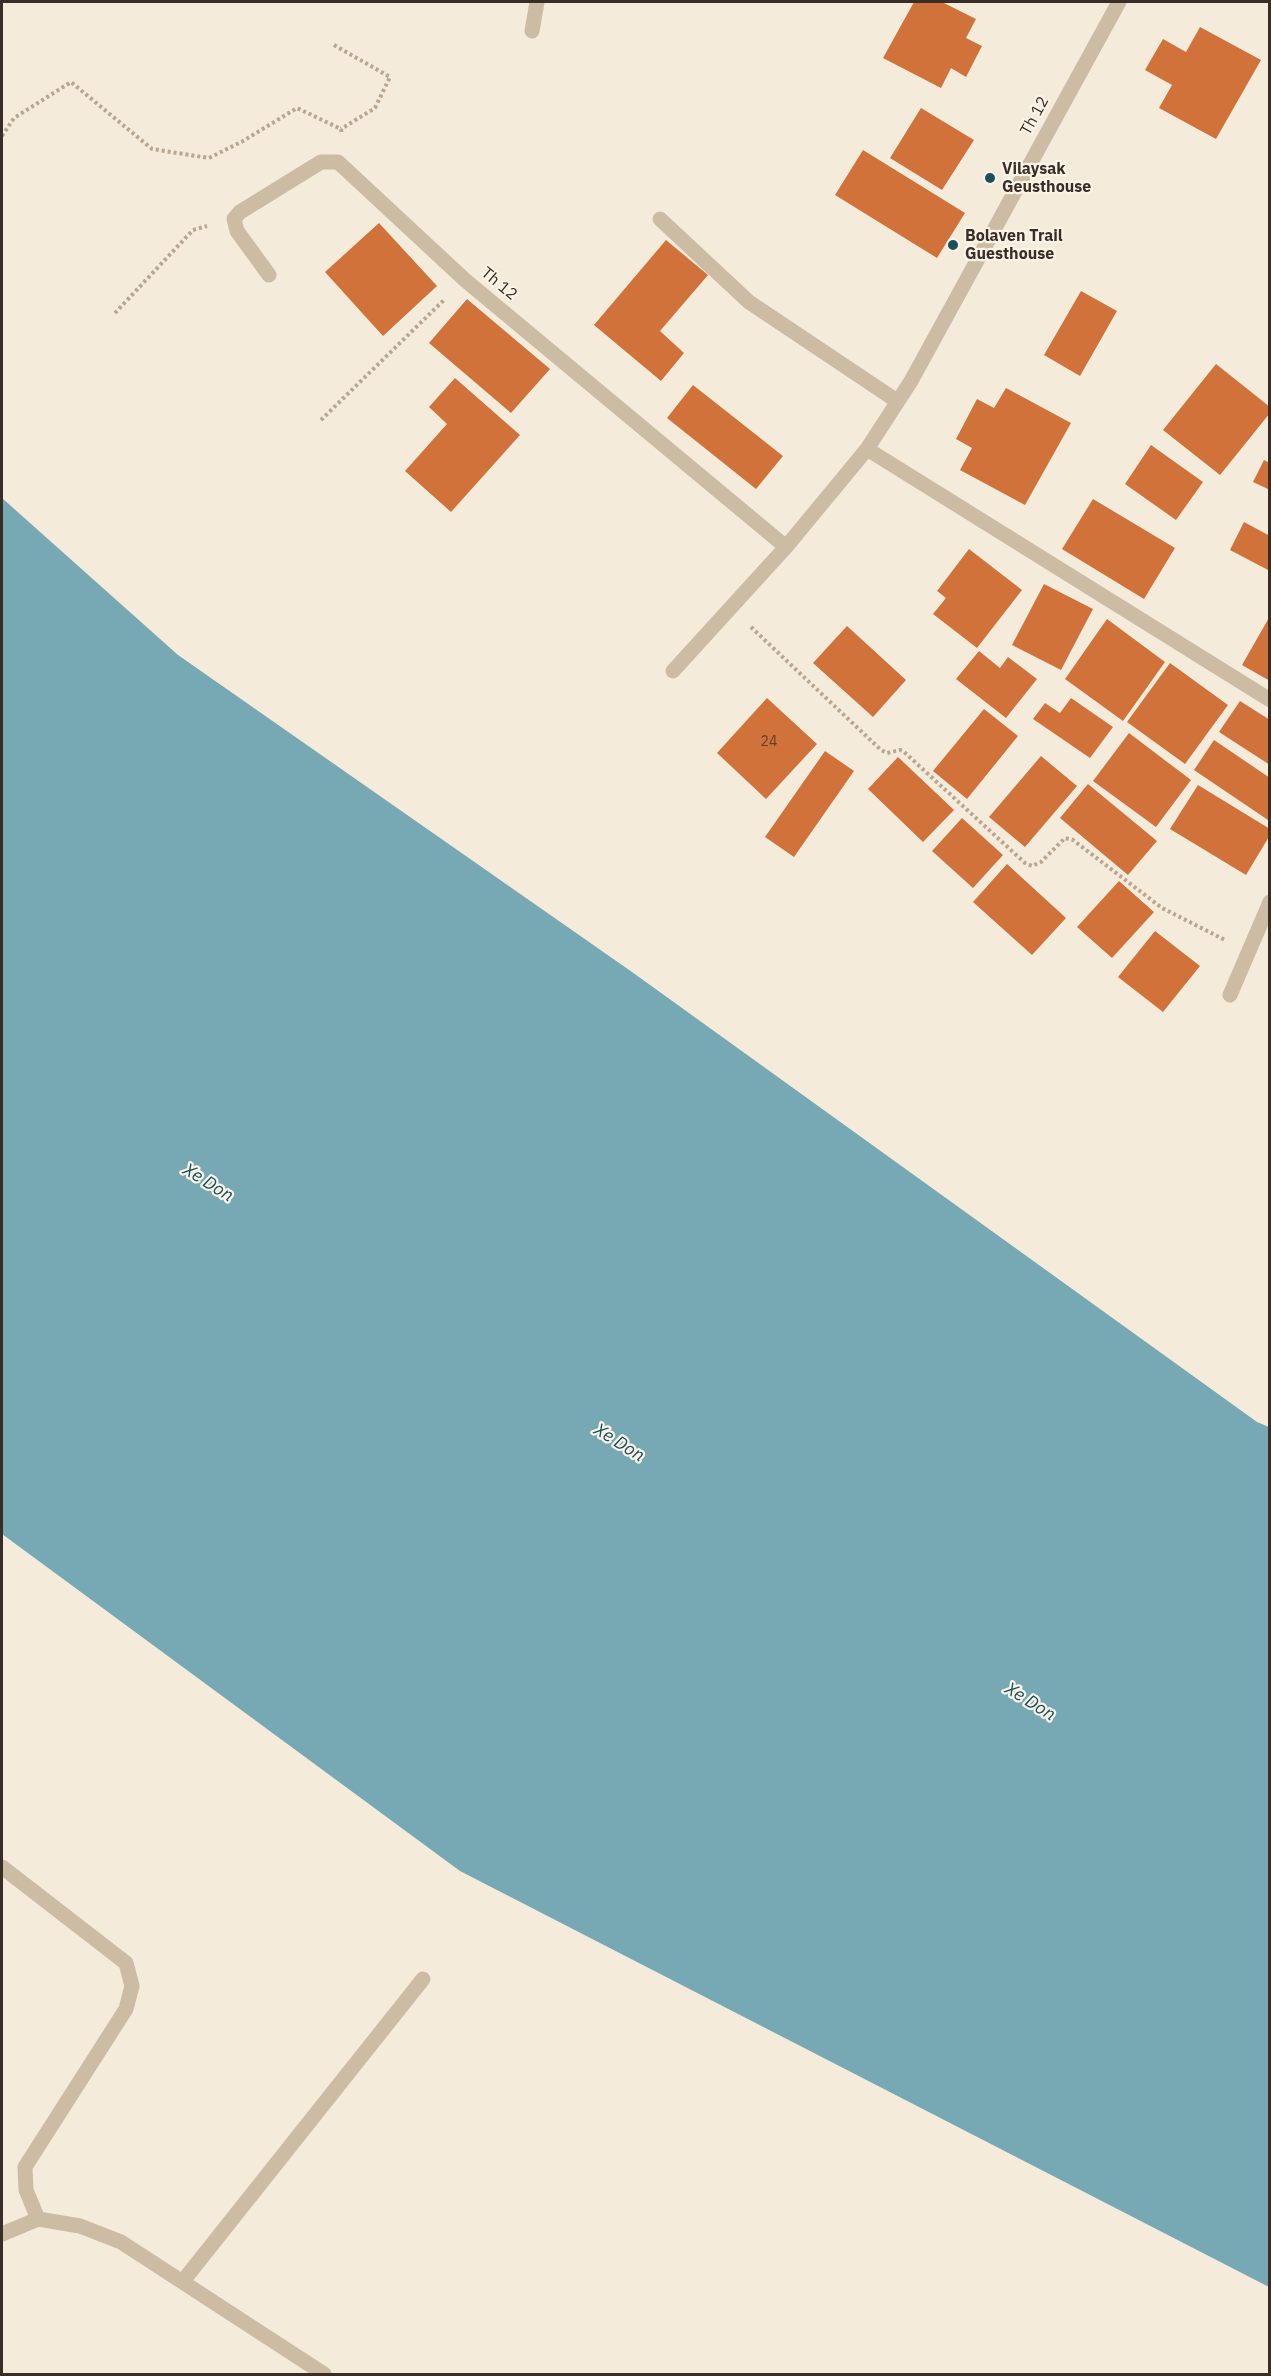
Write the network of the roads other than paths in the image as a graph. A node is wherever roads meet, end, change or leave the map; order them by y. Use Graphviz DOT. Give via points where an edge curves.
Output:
graph roads {
  1 [pos="537,2"];
  2 [pos="1119,2"];
  3 [pos="532,31"];
  4 [pos="660,219"];
  5 [pos="269,275"];
  6 [pos="897,401"];
  7 [pos="867,449"];
  8 [pos="786,547"];
  9 [pos="673,671"];
  10 [pos="1269,700"];
  11 [pos="1269,902"];
  12 [pos="1230,995"];
  13 [pos="2,1867"];
  14 [pos="423,1979"];
  15 [pos="38,2219"];
  16 [pos="2,2234"];
  17 [pos="183,2281"];
  18 [pos="324,2374"];
  1 -- 3 [label="street"];
  2 -- 6 [label="street, Th 12"];
  4 -- 6 [label="street" via="749,302"];
  5 -- 8 [label="street, Th 12" via="237,231 234,219 321,162 338,162 465,280"];
  6 -- 7 [label="street, Th 12"];
  7 -- 8 [label="street, Th 12"];
  7 -- 10 [label="street"];
  8 -- 9 [label="street, Th 12"];
  11 -- 12 [label="street"];
  13 -- 15 [label="street" via="126,1963 132,1986 126,2009 25,2167 26,2190"];
  14 -- 17 [label="street"];
  15 -- 16 [label="street"];
  15 -- 17 [label="street" via="80,2226 121,2242"];
  17 -- 18 [label="street"];
}
